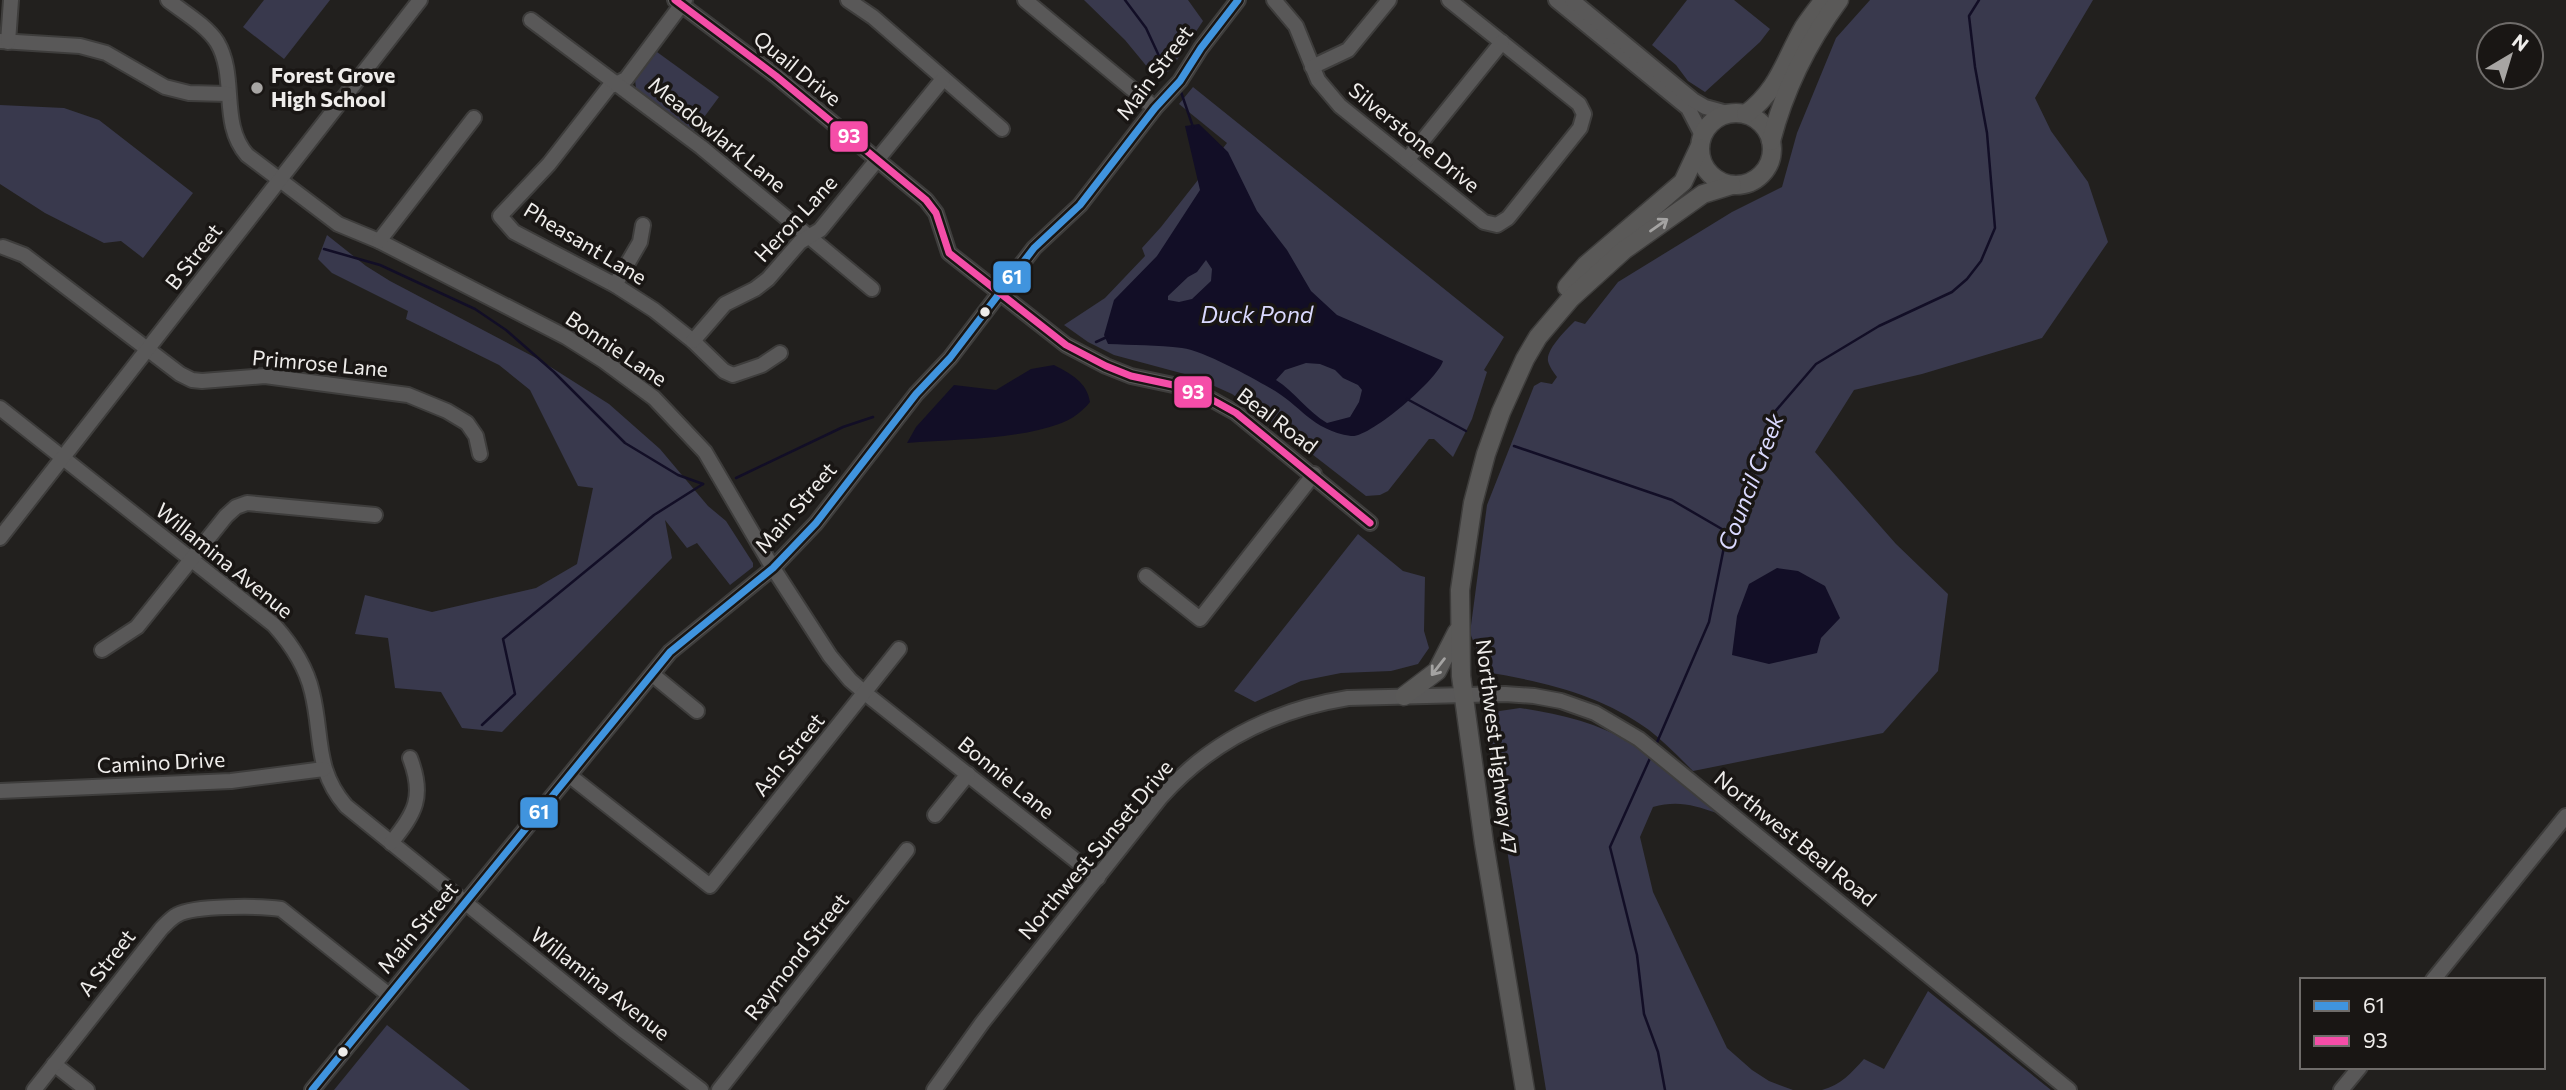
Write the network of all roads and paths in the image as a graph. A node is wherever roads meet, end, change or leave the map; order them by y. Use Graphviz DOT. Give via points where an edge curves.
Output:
graph roads {
  1 [pos="11,0"];
  2 [pos="168,0"];
  3 [pos="420,0"];
  4 [pos="848,0"];
  5 [pos="1024,0"];
  6 [pos="1238,0"];
  7 [pos="1274,0"];
  8 [pos="1389,0"];
  9 [pos="1449,0"];
  10 [pos="1556,0"];
  11 [pos="1572,0"];
  12 [pos="1824,0"];
  13 [pos="1839,0"];
  14 [pos="680,2"];
  15 [pos="531,20"];
  16 [pos="4,41"];
  17 [pos="1502,43"];
  18 [pos="1312,67"];
  19 [pos="943,79"];
  20 [pos="617,83"];
  21 [pos="228,93"];
  22 [pos="1155,108"];
  23 [pos="1727,113"];
  24 [pos="1746,114"];
  25 [pos="474,118"];
  26 [pos="1002,129"];
  27 [pos="1701,141"];
  28 [pos="1771,141"];
  29 [pos="1407,160"];
  30 [pos="877,161"];
  31 [pos="280,181"];
  32 [pos="1732,185"];
  33 [pos="643,225"];
  34 [pos="809,236"];
  35 [pos="379,241"];
  36 [pos="3,247"];
  37 [pos="615,285"];
  38 [pos="872,289"];
  39 [pos="1000,294"];
  40 [pos="1538,337"];
  41 [pos="693,341"];
  42 [pos="149,350"];
  43 [pos="780,353"];
  44 [pos="0,408"];
  45 [pos="480,454"];
  46 [pos="64,458"];
  47 [pos="1314,474"];
  48 [pos="375,515"];
  49 [pos="1370,523"];
  50 [pos="0,538"];
  51 [pos="191,560"];
  52 [pos="773,568"];
  53 [pos="1146,576"];
  54 [pos="1458,629"];
  55 [pos="899,649"];
  56 [pos="102,650"];
  57 [pos="653,675"];
  58 [pos="865,693"];
  59 [pos="1463,695"];
  60 [pos="1405,696"];
  61 [pos="697,711"];
  62 [pos="410,758"];
  63 [pos="324,769"];
  64 [pos="968,774"];
  65 [pos="570,776"];
  66 [pos="0,791"];
  67 [pos="935,815"];
  68 [pos="2566,817"];
  69 [pos="391,843"];
  70 [pos="907,850"];
  71 [pos="1098,878"];
  72 [pos="465,903"];
  73 [pos="2435,978"];
  74 [pos="389,995"];
  75 [pos="54,1064"];
  76 [pos="2358,1069"];
  77 [pos="34,1090"];
  78 [pos="88,1090"];
  79 [pos="312,1090"];
  80 [pos="701,1090"];
  81 [pos="719,1090"];
  82 [pos="934,1090"];
  83 [pos="1525,1090"];
  84 [pos="2069,1090"];
  85 [pos="2341,1090"];
  1 -- 16 [label="street"];
  2 -- 21 [label="street, Bonnie Lane" via="218,43"];
  3 -- 31 [label="street, B Street"];
  4 -- 19 [label="street"];
  5 -- 22 [label="street"];
  6 -- 22 [label="street, Main Street"];
  7 -- 18 [label="street, Silverstone Drive" via="1296,26"];
  8 -- 18 [label="street" via="1348,50"];
  9 -- 17 [label="street"];
  10 -- 27 [label="street" via="1688,108"];
  11 -- 23 [label="street" via="1693,100"];
  12 -- 24 [label="main road" via="1805,26 1774,88"];
  13 -- 28 [label="main road" via="1810,44"];
  14 -- 20 [label="street, Pheasant Lane" via="626,79"];
  14 -- 30 [label="street, Quail Drive"];
  15 -- 20 [label="street, Meadowlark Lane"];
  16 -- 21 [label="street" via="93,49 165,87 189,93"];
  17 -- 29 [label="street"];
  17 -- 29 [label="street, Silverstone Drive" via="1579,104 1584,115 1580,128 1505,222 1484,222"];
  18 -- 29 [label="street, Silverstone Drive" via="1340,106"];
  19 -- 26 [label="street"];
  19 -- 30 [label="street, Heron Lane"];
  20 -- 34 [label="street, Meadowlark Lane"];
  20 -- 37 [label="street, Pheasant Lane" via="500,216 514,232"];
  21 -- 31 [label="street, Bonnie Lane" via="232,128 241,148"];
  22 -- 39 [label="street, Main Street" via="1080,205 1034,248"];
  23 -- 24 [label="main road"];
  23 -- 27 [label="main road" via="1717,118"];
  24 -- 28 [label="main road" via="1762,124"];
  25 -- 35 [label="street"];
  27 -- 32 [label="main road" via="1701,159 1712,177"];
  27 -- 40 [label="main road, Northwest Highway 47" via="1683,182 1586,265 1550,309"];
  28 -- 32 [label="main road" via="1772,152 1763,173"];
  30 -- 34 [label="street, Heron Lane" via="820,230"];
  30 -- 39 [label="street, Quail Drive" via="931,205 950,253"];
  31 -- 35 [label="street, Bonnie Lane" via="338,224"];
  31 -- 42 [label="street, B Street"];
  40 -- 32 [label="main road, Northwest Highway 47, one-way" via="1571,298 1624,250 1703,194"];
  33 -- 37 [label="street" via="640,242"];
  34 -- 38 [label="street, Meadowlark Lane"];
  34 -- 41 [label="street, Heron Lane" via="768,279 725,304"];
  35 -- 52 [label="street, Bonnie Lane" via="584,348 653,398 710,460"];
  36 -- 42 [label="street, Primrose Lane" via="24,255"];
  37 -- 41 [label="street, Pheasant Lane"];
  39 -- 47 [label="street, Beal Road" via="1066,345 1106,366 1178,386 1236,413"];
  39 -- 52 [label="street, Main Street" via="816,523"];
  40 -- 54 [label="main road, Northwest Highway 47" via="1501,412 1478,481 1463,556"];
  41 -- 43 [label="street, Pheasant Lane" via="733,375"];
  42 -- 45 [label="street, Primrose Lane" via="192,380 265,376 408,395 467,423"];
  42 -- 46 [label="street, B Street"];
  44 -- 46 [label="street, Willamina Avenue"];
  46 -- 50 [label="street, B Street"];
  46 -- 51 [label="street, Willamina Avenue"];
  47 -- 49 [label="street, Beal Road"];
  47 -- 53 [label="street" via="1200,619"];
  48 -- 51 [label="street" via="247,503 226,516"];
  51 -- 56 [label="street" via="137,627"];
  51 -- 63 [label="street, Willamina Avenue" via="275,625 289,642 313,692"];
  52 -- 57 [label="street, Main Street" via="682,641"];
  52 -- 58 [label="street, Bonnie Lane" via="830,656"];
  54 -- 59 [label="main road, Northwest Highway 47"];
  54 -- 60 [label="main road, one-way" via="1437,671"];
  55 -- 58 [label="street, Ash Street"];
  57 -- 61 [label="street"];
  57 -- 65 [label="street, Main Street"];
  58 -- 64 [label="street, Bonnie Lane"];
  58 -- 65 [label="street, Ash Street" via="710,886"];
  59 -- 60 [label="street, Northwest Sunset Drive"];
  59 -- 83 [label="main road, Northwest Highway 47"];
  59 -- 84 [label="street, Northwest Beal Road" via="1561,701 1595,713 1639,739"];
  60 -- 71 [label="street, Northwest Sunset Drive" via="1325,702 1278,715 1234,736 1170,787"];
  62 -- 69 [label="street" via="418,778 418,801"];
  63 -- 66 [label="street, Camino Drive" via="231,781"];
  63 -- 69 [label="street, Willamina Avenue" via="336,795"];
  64 -- 67 [label="street"];
  64 -- 71 [label="street, Bonnie Lane"];
  65 -- 72 [label="street, Main Street"];
  68 -- 73 [label="street"];
  69 -- 72 [label="street, Willamina Avenue"];
  70 -- 81 [label="street, Raymond Street"];
  71 -- 82 [label="street, Northwest Sunset Drive"];
  72 -- 74 [label="street, Main Street"];
  72 -- 80 [label="street, Willamina Avenue"];
  74 -- 75 [label="street, A Street" via="281,909 194,910 178,914 160,929"];
  74 -- 79 [label="street, Main Street"];
  75 -- 77 [label="street, A Street"];
  75 -- 78 [label="street"];
  76 -- 85 [label="street"];
}
